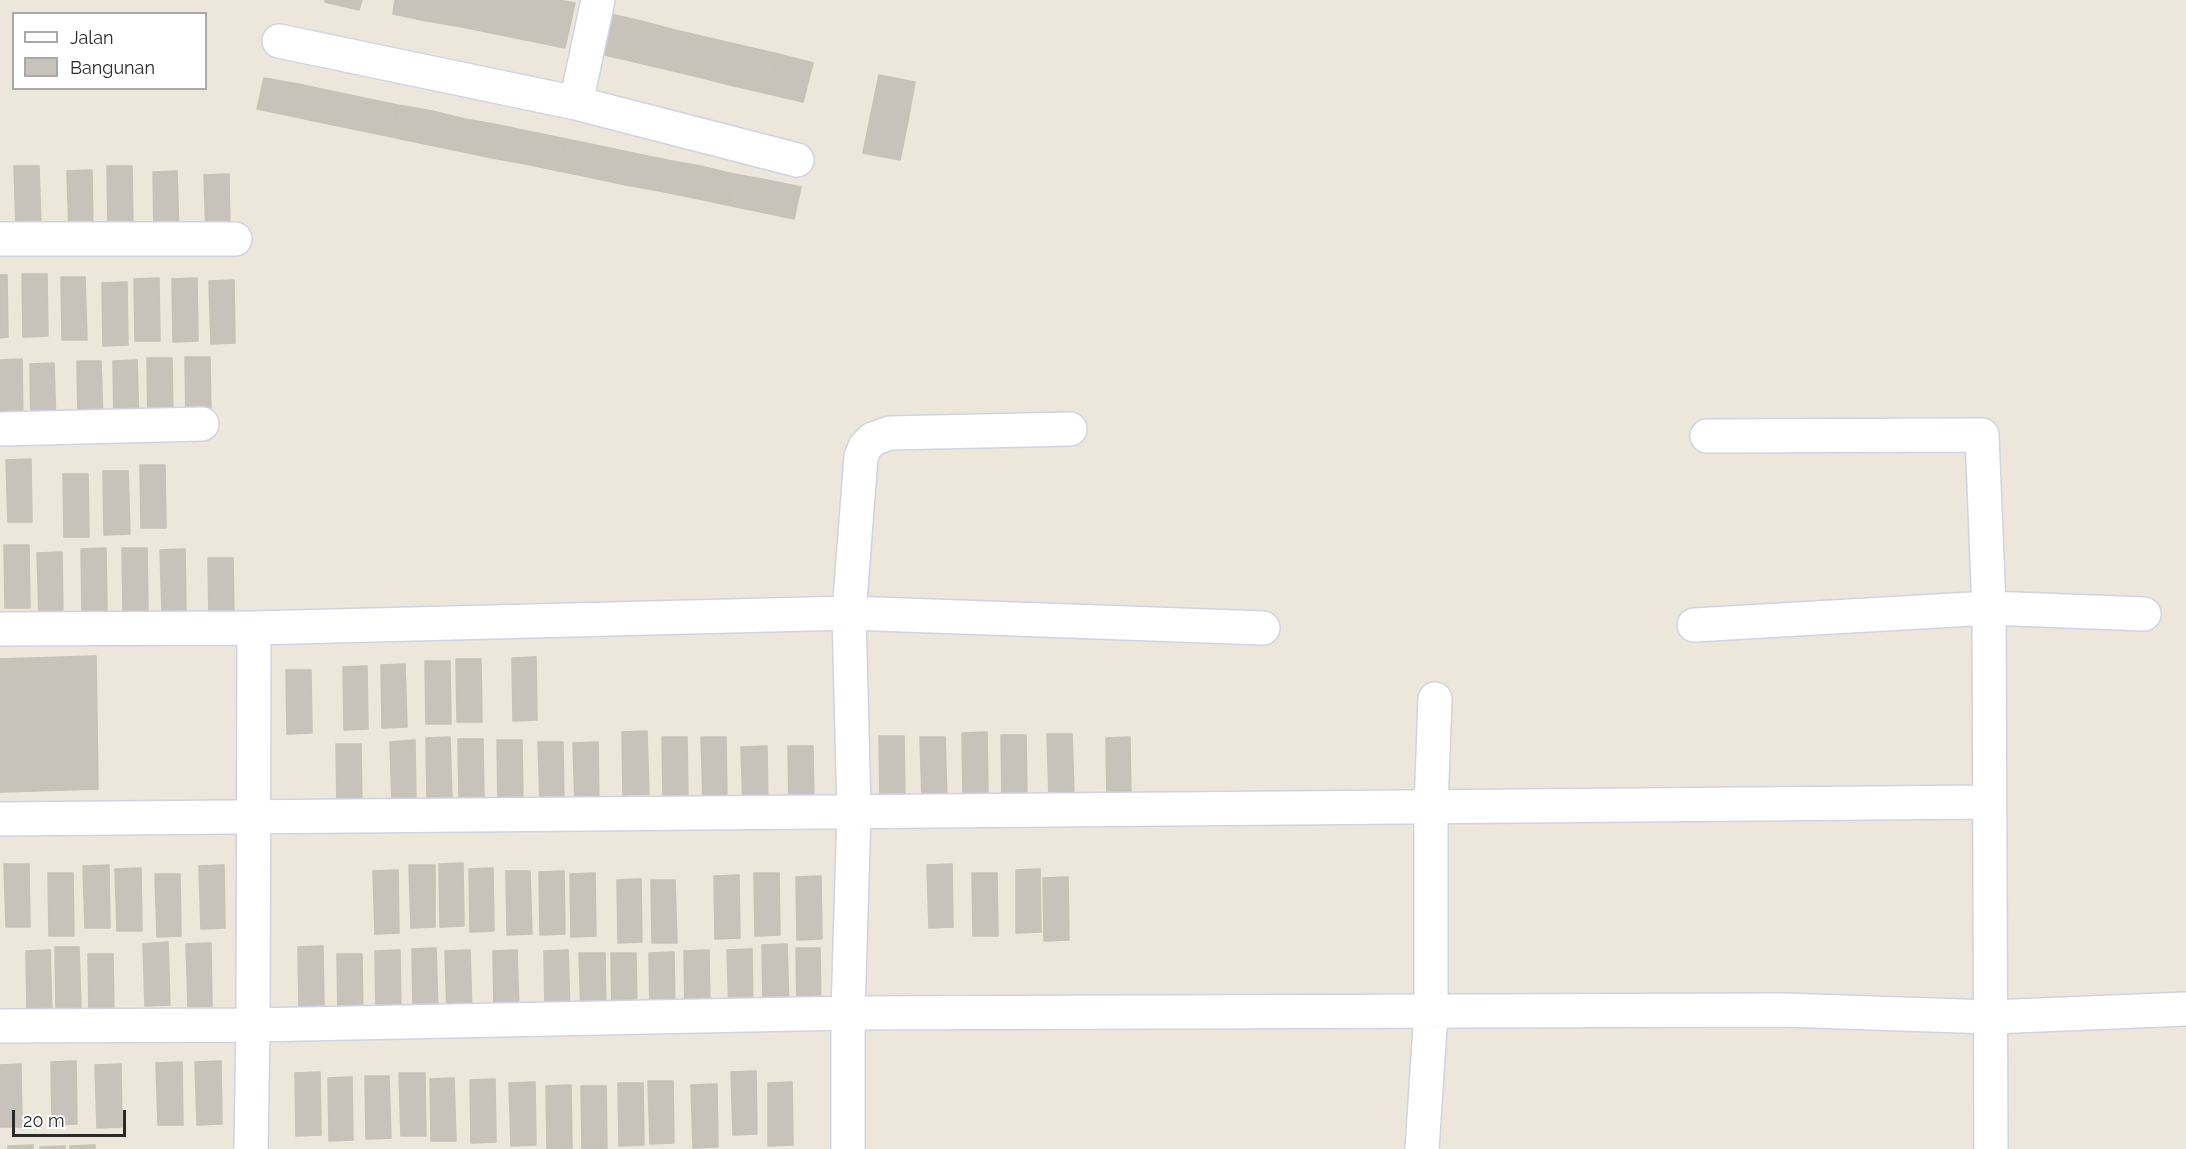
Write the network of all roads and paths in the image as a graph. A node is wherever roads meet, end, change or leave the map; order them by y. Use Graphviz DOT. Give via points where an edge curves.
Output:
graph roads {
  1 [pos="598,0"];
  2 [pos="279,41"];
  3 [pos="576,103"];
  4 [pos="797,160"];
  5 [pos="0,239"];
  6 [pos="236,239"];
  7 [pos="202,424"];
  8 [pos="0,429"];
  9 [pos="1070,429"];
  10 [pos="1707,436"];
  11 [pos="1989,608"];
  12 [pos="849,613"];
  13 [pos="2144,614"];
  14 [pos="1694,625"];
  15 [pos="254,628"];
  16 [pos="1263,628"];
  17 [pos="0,629"];
  18 [pos="1435,699"];
  19 [pos="1989,802"];
  20 [pos="1431,808"];
  21 [pos="854,812"];
  22 [pos="253,816"];
  23 [pos="0,819"];
  24 [pos="2186,1009"];
  25 [pos="1431,1012"];
  26 [pos="848,1013"];
  27 [pos="1991,1017"];
  28 [pos="253,1025"];
  29 [pos="0,1026"];
  30 [pos="250,1149"];
  31 [pos="848,1149"];
  32 [pos="1422,1149"];
  33 [pos="1991,1149"];
  1 -- 3 [label="street"];
  2 -- 3 [label="street"];
  3 -- 4 [label="street"];
  5 -- 6 [label="street"];
  7 -- 8 [label="street"];
  9 -- 12 [label="street" via="890,433 873,439 861,458"];
  10 -- 11 [label="street" via="1982,435"];
  11 -- 13 [label="street"];
  11 -- 14 [label="street"];
  11 -- 19 [label="street"];
  12 -- 15 [label="street"];
  12 -- 16 [label="street"];
  12 -- 21 [label="street"];
  15 -- 17 [label="street"];
  15 -- 22 [label="street"];
  18 -- 20 [label="street"];
  19 -- 20 [label="street"];
  19 -- 27 [label="street"];
  20 -- 21 [label="street"];
  20 -- 25 [label="street"];
  21 -- 22 [label="street"];
  21 -- 26 [label="street"];
  22 -- 23 [label="street"];
  22 -- 28 [label="street"];
  24 -- 27 [label="street"];
  25 -- 26 [label="street"];
  25 -- 27 [label="street" via="1783,1010"];
  25 -- 32 [label="street"];
  26 -- 28 [label="street"];
  26 -- 31 [label="street"];
  27 -- 33 [label="street"];
  28 -- 29 [label="street"];
  28 -- 30 [label="street"];
}
